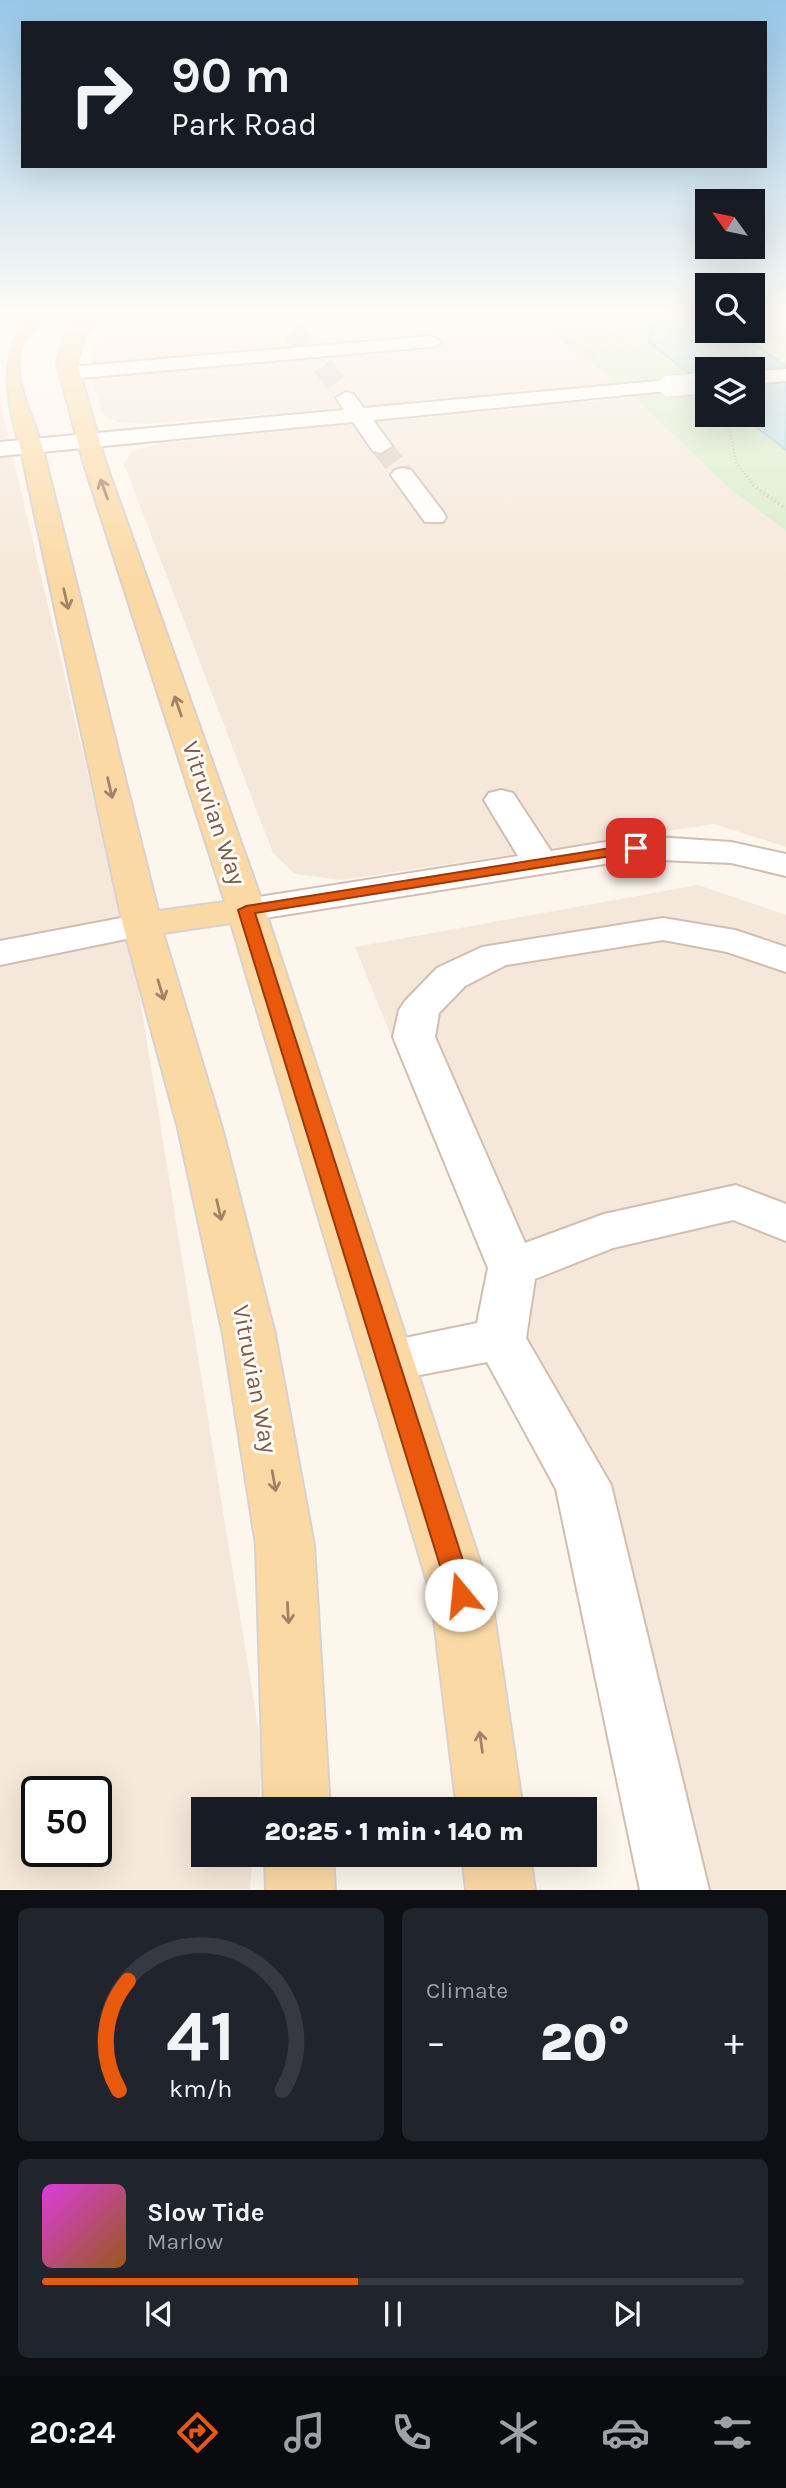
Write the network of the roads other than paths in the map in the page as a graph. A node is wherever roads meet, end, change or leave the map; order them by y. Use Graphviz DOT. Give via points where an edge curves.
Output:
graph roads {
  1 [pos="12,402"];
  2 [pos="78,402"];
  3 [pos="350,402"];
  4 [pos="496,402"];
  5 [pos="359,415"];
  6 [pos="88,440"];
  7 [pos="381,446"];
  8 [pos="15,448"];
  9 [pos="403,475"];
  10 [pos="434,517"];
  11 [pos="500,800"];
  12 [pos="540,862"];
  13 [pos="786,865"];
  14 [pos="246,910"];
  15 [pos="142,925"];
  16 [pos="0,953"];
  17 [pos="786,960"];
  18 [pos="786,1223"];
  19 [pos="512,1268"];
  20 [pos="500,1339"];
  21 [pos="389,1360"];
  22 [pos="296,1797"];
  23 [pos="488,1797"];
  24 [pos="300,1867"];
  25 [pos="498,1867"];
  26 [pos="301,1889"];
  27 [pos="501,1889"];
  28 [pos="675,1889"];
  1 -- 8 [label="main road, Vitruvian Way"];
  2 -- 6 [label="main road, Vitruvian Way"];
  3 -- 5 [label="street"];
  4 -- 5 [label="street, bridge"];
  5 -- 6 [label="street"];
  5 -- 7 [label="street"];
  6 -- 8 [label="street"];
  14 -- 6 [label="main road, Vitruvian Way, one-way"];
  8 -- 15 [label="main road, Vitruvian Way, one-way"];
  9 -- 10 [label="street"];
  11 -- 12 [label="street"];
  12 -- 13 [label="street" via="636,848 698,848 757,855"];
  12 -- 14 [label="street"];
  14 -- 15 [label="main road"];
  14 -- 21 [label="main road, Vitruvian Way"];
  15 -- 16 [label="street"];
  15 -- 22 [label="main road, Vitruvian Way, one-way" via="200,1128 249,1334 285,1545"];
  17 -- 19 [label="street" via="735,942 663,929 496,955 451,977 419,1010 414,1037"];
  18 -- 19 [label="street" via="736,1202 604,1232"];
  19 -- 20 [label="street"];
  20 -- 21 [label="street"];
  20 -- 28 [label="street" via="583,1485"];
  23 -- 21 [label="main road, Vitruvian Way, one-way" via="461,1595"];
  24 -- 26 [label="main road"];
  25 -- 27 [label="main road"];
}
